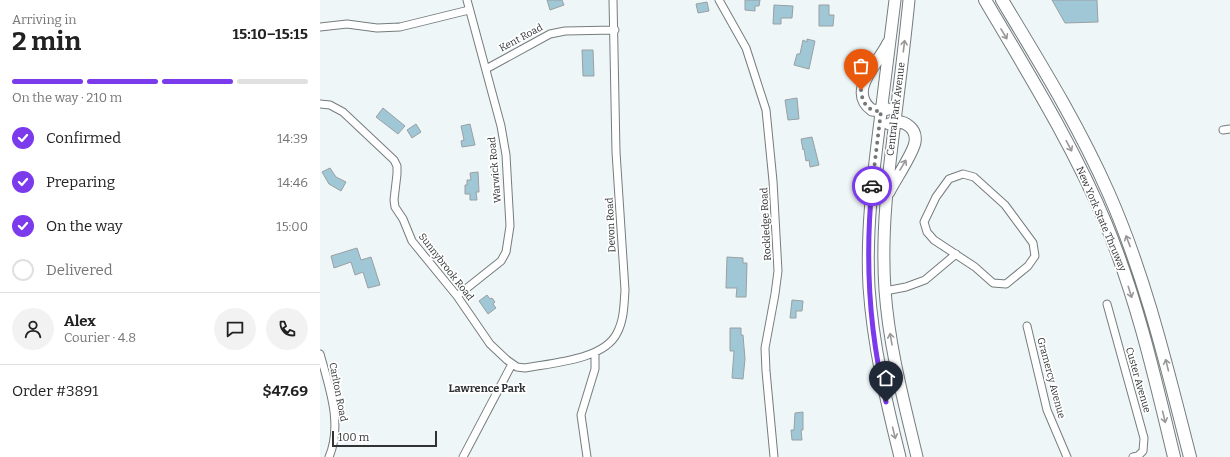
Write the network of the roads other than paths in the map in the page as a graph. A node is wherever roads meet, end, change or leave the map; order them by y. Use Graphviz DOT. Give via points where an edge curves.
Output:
graph roads {
  1 [pos="467,0"];
  2 [pos="613,0"];
  3 [pos="719,0"];
  4 [pos="896,0"];
  5 [pos="910,0"];
  6 [pos="984,0"];
  7 [pos="1002,0"];
  8 [pos="1011,0"];
  9 [pos="469,10"];
  10 [pos="320,27"];
  11 [pos="615,30"];
  12 [pos="891,33"];
  13 [pos="486,68"];
  14 [pos="1050,81"];
  15 [pos="898,99"];
  16 [pos="320,104"];
  17 [pos="881,111"];
  18 [pos="895,122"];
  19 [pos="879,131"];
  20 [pos="886,200"];
  21 [pos="956,254"];
  22 [pos="885,291"];
  23 [pos="458,296"];
  24 [pos="1106,304"];
  25 [pos="1027,326"];
  26 [pos="596,353"];
  27 [pos="320,354"];
  28 [pos="512,364"];
  29 [pos="329,457"];
  30 [pos="464,457"];
  31 [pos="587,457"];
  32 [pos="774,457"];
  33 [pos="900,457"];
  34 [pos="917,457"];
  35 [pos="1067,457"];
  36 [pos="1133,457"];
  37 [pos="1174,457"];
  38 [pos="1190,457"];
  1 -- 9 [label="street, Warwick Road"];
  2 -- 11 [label="street, Devon Road"];
  3 -- 32 [label="street, Rockledge Road" via="746,48 766,110 774,181 778,272 765,348"];
  4 -- 12 [label="main road, Central Park Avenue"];
  15 -- 5 [label="main road, Central Park Avenue, one-way"];
  6 -- 37 [label="highway, New York State Thruway, one-way" via="1062,133 1086,179 1106,226 1125,274 1140,323"];
  7 -- 14 [label="highway, New York State Thruway"];
  8 -- 14 [label="highway"];
  9 -- 10 [label="street" via="400,27 377,28 347,24"];
  9 -- 13 [label="street, Warwick Road"];
  11 -- 13 [label="street, Kent Road" via="565,31 550,34"];
  11 -- 26 [label="street, Devon Road" via="616,152 624,304 617,334 608,345"];
  12 -- 17 [label="main road, Central Park Avenue"];
  12 -- 17 [label="main road" via="861,90 866,106"];
  13 -- 23 [label="street, Warwick Road" via="506,155 510,226 506,252 501,261"];
  38 -- 14 [label="highway, New York State Thruway, one-way" via="1155,321 1129,242 1096,166"];
  15 -- 17 [label="main road" via="891,107"];
  15 -- 18 [label="main road, Central Park Avenue"];
  16 -- 23 [label="street, Sunnybrook Road" via="330,105 343,112 394,160 397,166 395,208 412,241"];
  17 -- 19 [label="main road, Central Park Avenue"];
  18 -- 19 [label="main road"];
  18 -- 20 [label="main road, Central Park Avenue"];
  20 -- 18 [label="main road, one-way" via="915,142 911,128 905,123"];
  19 -- 33 [label="main road, Central Park Avenue, one-way" via="870,210 869,288 880,371"];
  20 -- 22 [label="main road, Central Park Avenue"];
  21 -- 21 [label="street" via="993,283 1006,284 1028,266 1035,256 1033,243 1005,205 974,177 963,174 949,179 936,197 924,222 927,232 934,240"];
  21 -- 22 [label="street" via="925,280"];
  34 -- 22 [label="main road, Central Park Avenue, one-way" via="898,378"];
  23 -- 28 [label="street, Sunnybrook Road" via="490,344"];
  24 -- 36 [label="street, Custer Avenue" via="1144,438 1143,451"];
  25 -- 35 [label="street, Gramercy Avenue" via="1047,410"];
  26 -- 28 [label="street, Devon Road" via="524,368"];
  26 -- 31 [label="street" via="595,369 581,415"];
  27 -- 29 [label="street, Carlton Road" via="335,421 333,446"];
  28 -- 30 [label="street"];
}
